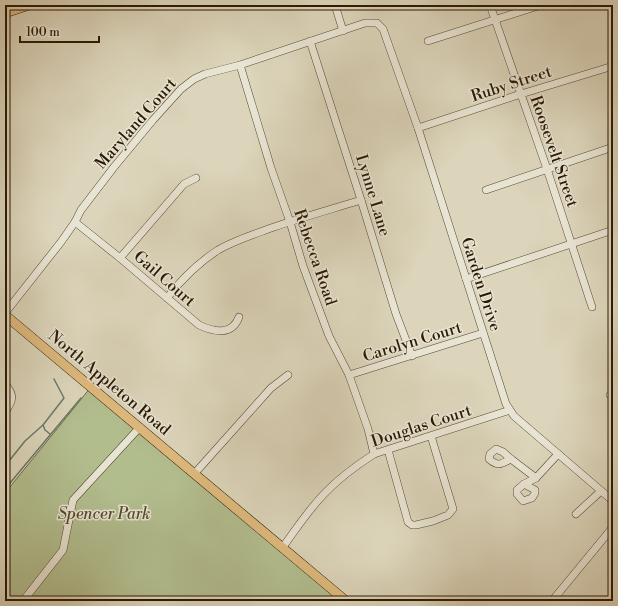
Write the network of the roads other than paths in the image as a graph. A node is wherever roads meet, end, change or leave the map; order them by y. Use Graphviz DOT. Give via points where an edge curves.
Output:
graph roads {
  1 [pos="29,5"];
  2 [pos="335,5"];
  3 [pos="490,5"];
  4 [pos="541,5"];
  5 [pos="5,13"];
  6 [pos="495,20"];
  7 [pos="343,31"];
  8 [pos="385,34"];
  9 [pos="310,42"];
  10 [pos="428,42"];
  11 [pos="240,65"];
  12 [pos="613,66"];
  13 [pos="521,94"];
  14 [pos="418,128"];
  15 [pos="613,148"];
  16 [pos="546,169"];
  17 [pos="196,178"];
  18 [pos="486,190"];
  19 [pos="361,200"];
  20 [pos="76,222"];
  21 [pos="290,222"];
  22 [pos="613,230"];
  23 [pos="572,243"];
  24 [pos="120,258"];
  25 [pos="466,279"];
  26 [pos="167,298"];
  27 [pos="592,307"];
  28 [pos="5,314"];
  29 [pos="239,317"];
  30 [pos="484,333"];
  31 [pos="412,356"];
  32 [pos="349,374"];
  33 [pos="288,375"];
  34 [pos="5,384"];
  35 [pos="510,410"];
  36 [pos="5,412"];
  37 [pos="140,427"];
  38 [pos="431,436"];
  39 [pos="388,450"];
  40 [pos="374,454"];
  41 [pos="558,454"];
  42 [pos="511,459"];
  43 [pos="195,473"];
  44 [pos="536,478"];
  45 [pos="524,484"];
  46 [pos="601,491"];
  47 [pos="613,502"];
  48 [pos="576,514"];
  49 [pos="613,527"];
  50 [pos="283,547"];
  51 [pos="23,601"];
  52 [pos="346,601"];
  53 [pos="552,601"];
  1 -- 5 [label="main road"];
  2 -- 7 [label="street"];
  3 -- 6 [label="street, Roosevelt Street"];
  4 -- 6 [label="street"];
  6 -- 10 [label="street"];
  6 -- 13 [label="street, Roosevelt Street"];
  7 -- 8 [label="street, Maryland Court" via="370,22 380,25"];
  7 -- 9 [label="street, Maryland Court"];
  8 -- 14 [label="street, Garden Drive"];
  9 -- 11 [label="street, Maryland Court"];
  9 -- 19 [label="street, Lynne Lane"];
  11 -- 20 [label="street, Maryland Court" via="205,74 181,89 114,166"];
  11 -- 21 [label="street, Rebecca Road"];
  12 -- 13 [label="street, Ruby Street"];
  13 -- 14 [label="street, Ruby Street"];
  13 -- 16 [label="street, Roosevelt Street"];
  14 -- 25 [label="street, Garden Drive"];
  15 -- 16 [label="street"];
  16 -- 18 [label="street"];
  16 -- 23 [label="street, Roosevelt Street"];
  17 -- 24 [label="street" via="184,184"];
  19 -- 21 [label="street"];
  19 -- 31 [label="street, Lynne Lane" via="396,314"];
  20 -- 24 [label="street, Gail Court"];
  20 -- 28 [label="street, Maryland Court"];
  21 -- 26 [label="street" via="234,242 217,251 187,274"];
  21 -- 32 [label="street, Rebecca Road" via="328,336"];
  22 -- 23 [label="street"];
  23 -- 25 [label="street"];
  23 -- 27 [label="street, Roosevelt Street"];
  24 -- 26 [label="street, Gail Court"];
  25 -- 30 [label="street, Garden Drive"];
  26 -- 29 [label="street, Gail Court" via="194,322 210,330 226,331"];
  28 -- 37 [label="main road, North Appleton Road"];
  30 -- 31 [label="street, Carolyn Court"];
  30 -- 35 [label="street, Garden Drive" via="503,397"];
  31 -- 32 [label="street, Carolyn Court"];
  32 -- 40 [label="street, Rebecca Road"];
  33 -- 43 [label="street" via="271,388"];
  34 -- 36 [label="street" via="12,395 10,406"];
  35 -- 38 [label="street, Douglas Court"];
  35 -- 41 [label="street, Garden Drive"];
  37 -- 43 [label="main road, North Appleton Road"];
  37 -- 51 [label="street" via="73,500 63,550"];
  38 -- 39 [label="street, Douglas Court"];
  38 -- 39 [label="street" via="453,509 448,515 433,521 416,525 408,522"];
  39 -- 40 [label="street, Douglas Court"];
  40 -- 50 [label="street, Douglas Court" via="326,492"];
  41 -- 44 [label="street"];
  41 -- 46 [label="street, Garden Drive"];
  42 -- 44 [label="street"];
  43 -- 50 [label="main road, North Appleton Road"];
  44 -- 45 [label="street"];
  46 -- 47 [label="street, Garden Drive"];
  46 -- 48 [label="street"];
  49 -- 53 [label="street"];
  50 -- 52 [label="main road, North Appleton Road"];
}
